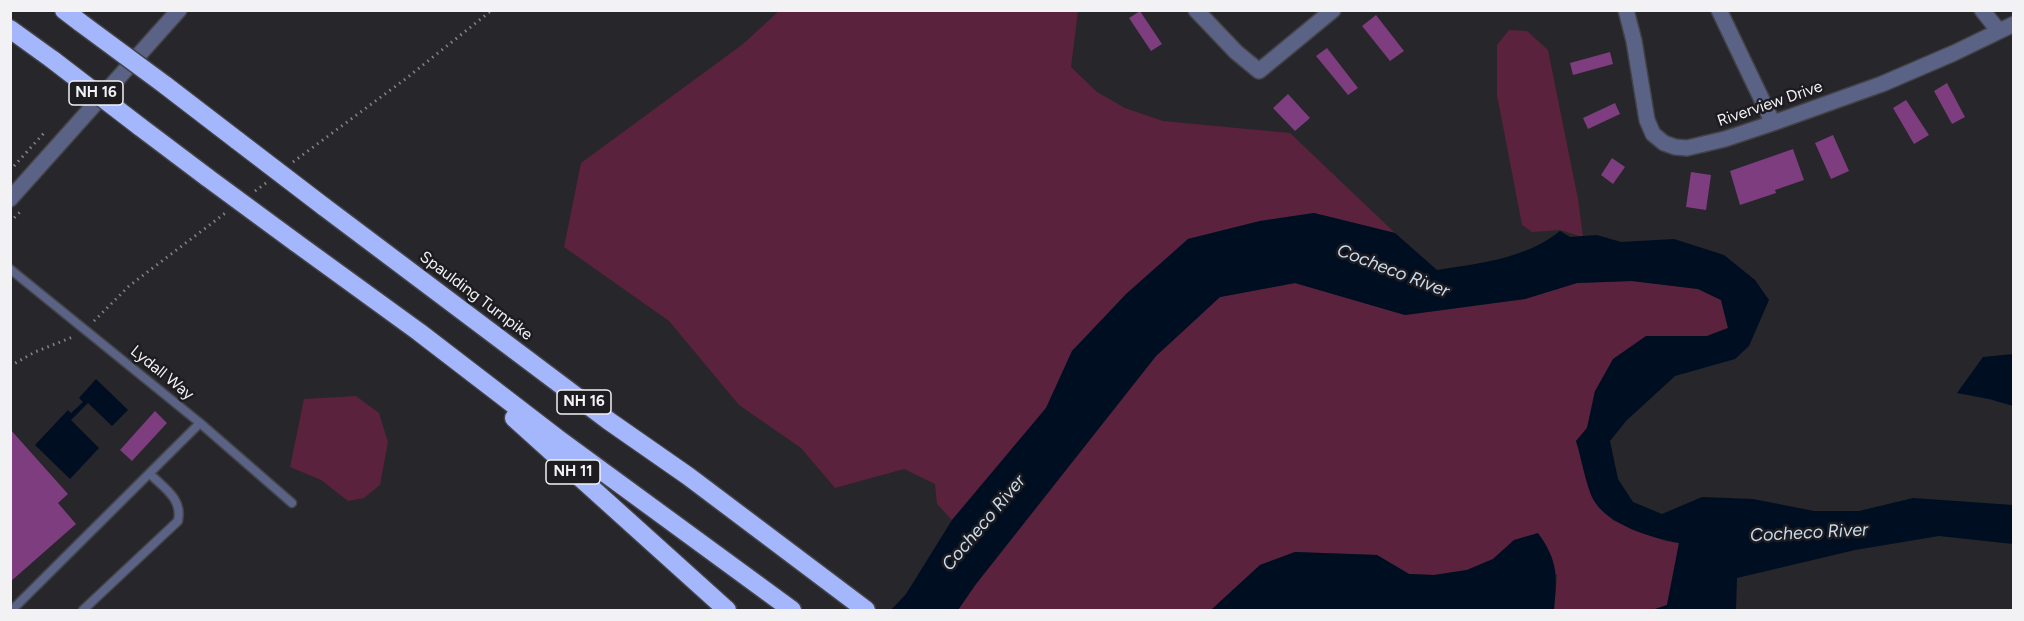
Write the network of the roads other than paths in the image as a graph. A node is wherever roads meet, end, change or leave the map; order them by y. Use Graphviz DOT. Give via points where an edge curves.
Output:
graph roads {
  1 [pos="64,10"];
  2 [pos="178,10"];
  3 [pos="1196,10"];
  4 [pos="1333,10"];
  5 [pos="1626,10"];
  6 [pos="1719,10"];
  7 [pos="1982,10"];
  8 [pos="2013,24"];
  9 [pos="10,28"];
  10 [pos="1998,30"];
  11 [pos="1773,123"];
  12 [pos="10,199"];
  13 [pos="10,269"];
  14 [pos="419,332"];
  15 [pos="200,423"];
  16 [pos="150,474"];
  17 [pos="292,504"];
  18 [pos="12,610"];
  19 [pos="83,610"];
  20 [pos="727,610"];
  21 [pos="792,610"];
  22 [pos="866,610"];
  1 -- 22 [label="highway, Spaulding Turnpike / NH 16, bridge"];
  2 -- 12 [label="street"];
  3 -- 4 [label="street" via="1259,71"];
  5 -- 11 [label="street, Riverview Drive" via="1647,120 1653,134 1664,143 1687,148"];
  6 -- 11 [label="street"];
  7 -- 10 [label="street"];
  8 -- 10 [label="street, Riverview Drive"];
  9 -- 14 [label="highway, NH 16, bridge"];
  10 -- 11 [label="street, Riverview Drive" via="1954,54 1882,84"];
  13 -- 15 [label="lane, Lydall Way"];
  14 -- 20 [label="highway, NH 11"];
  14 -- 21 [label="highway, NH 16"];
  15 -- 16 [label="lane"];
  15 -- 17 [label="lane, Lydall Way"];
  16 -- 18 [label="lane"];
  16 -- 19 [label="lane" via="176,500 178,521"];
}
